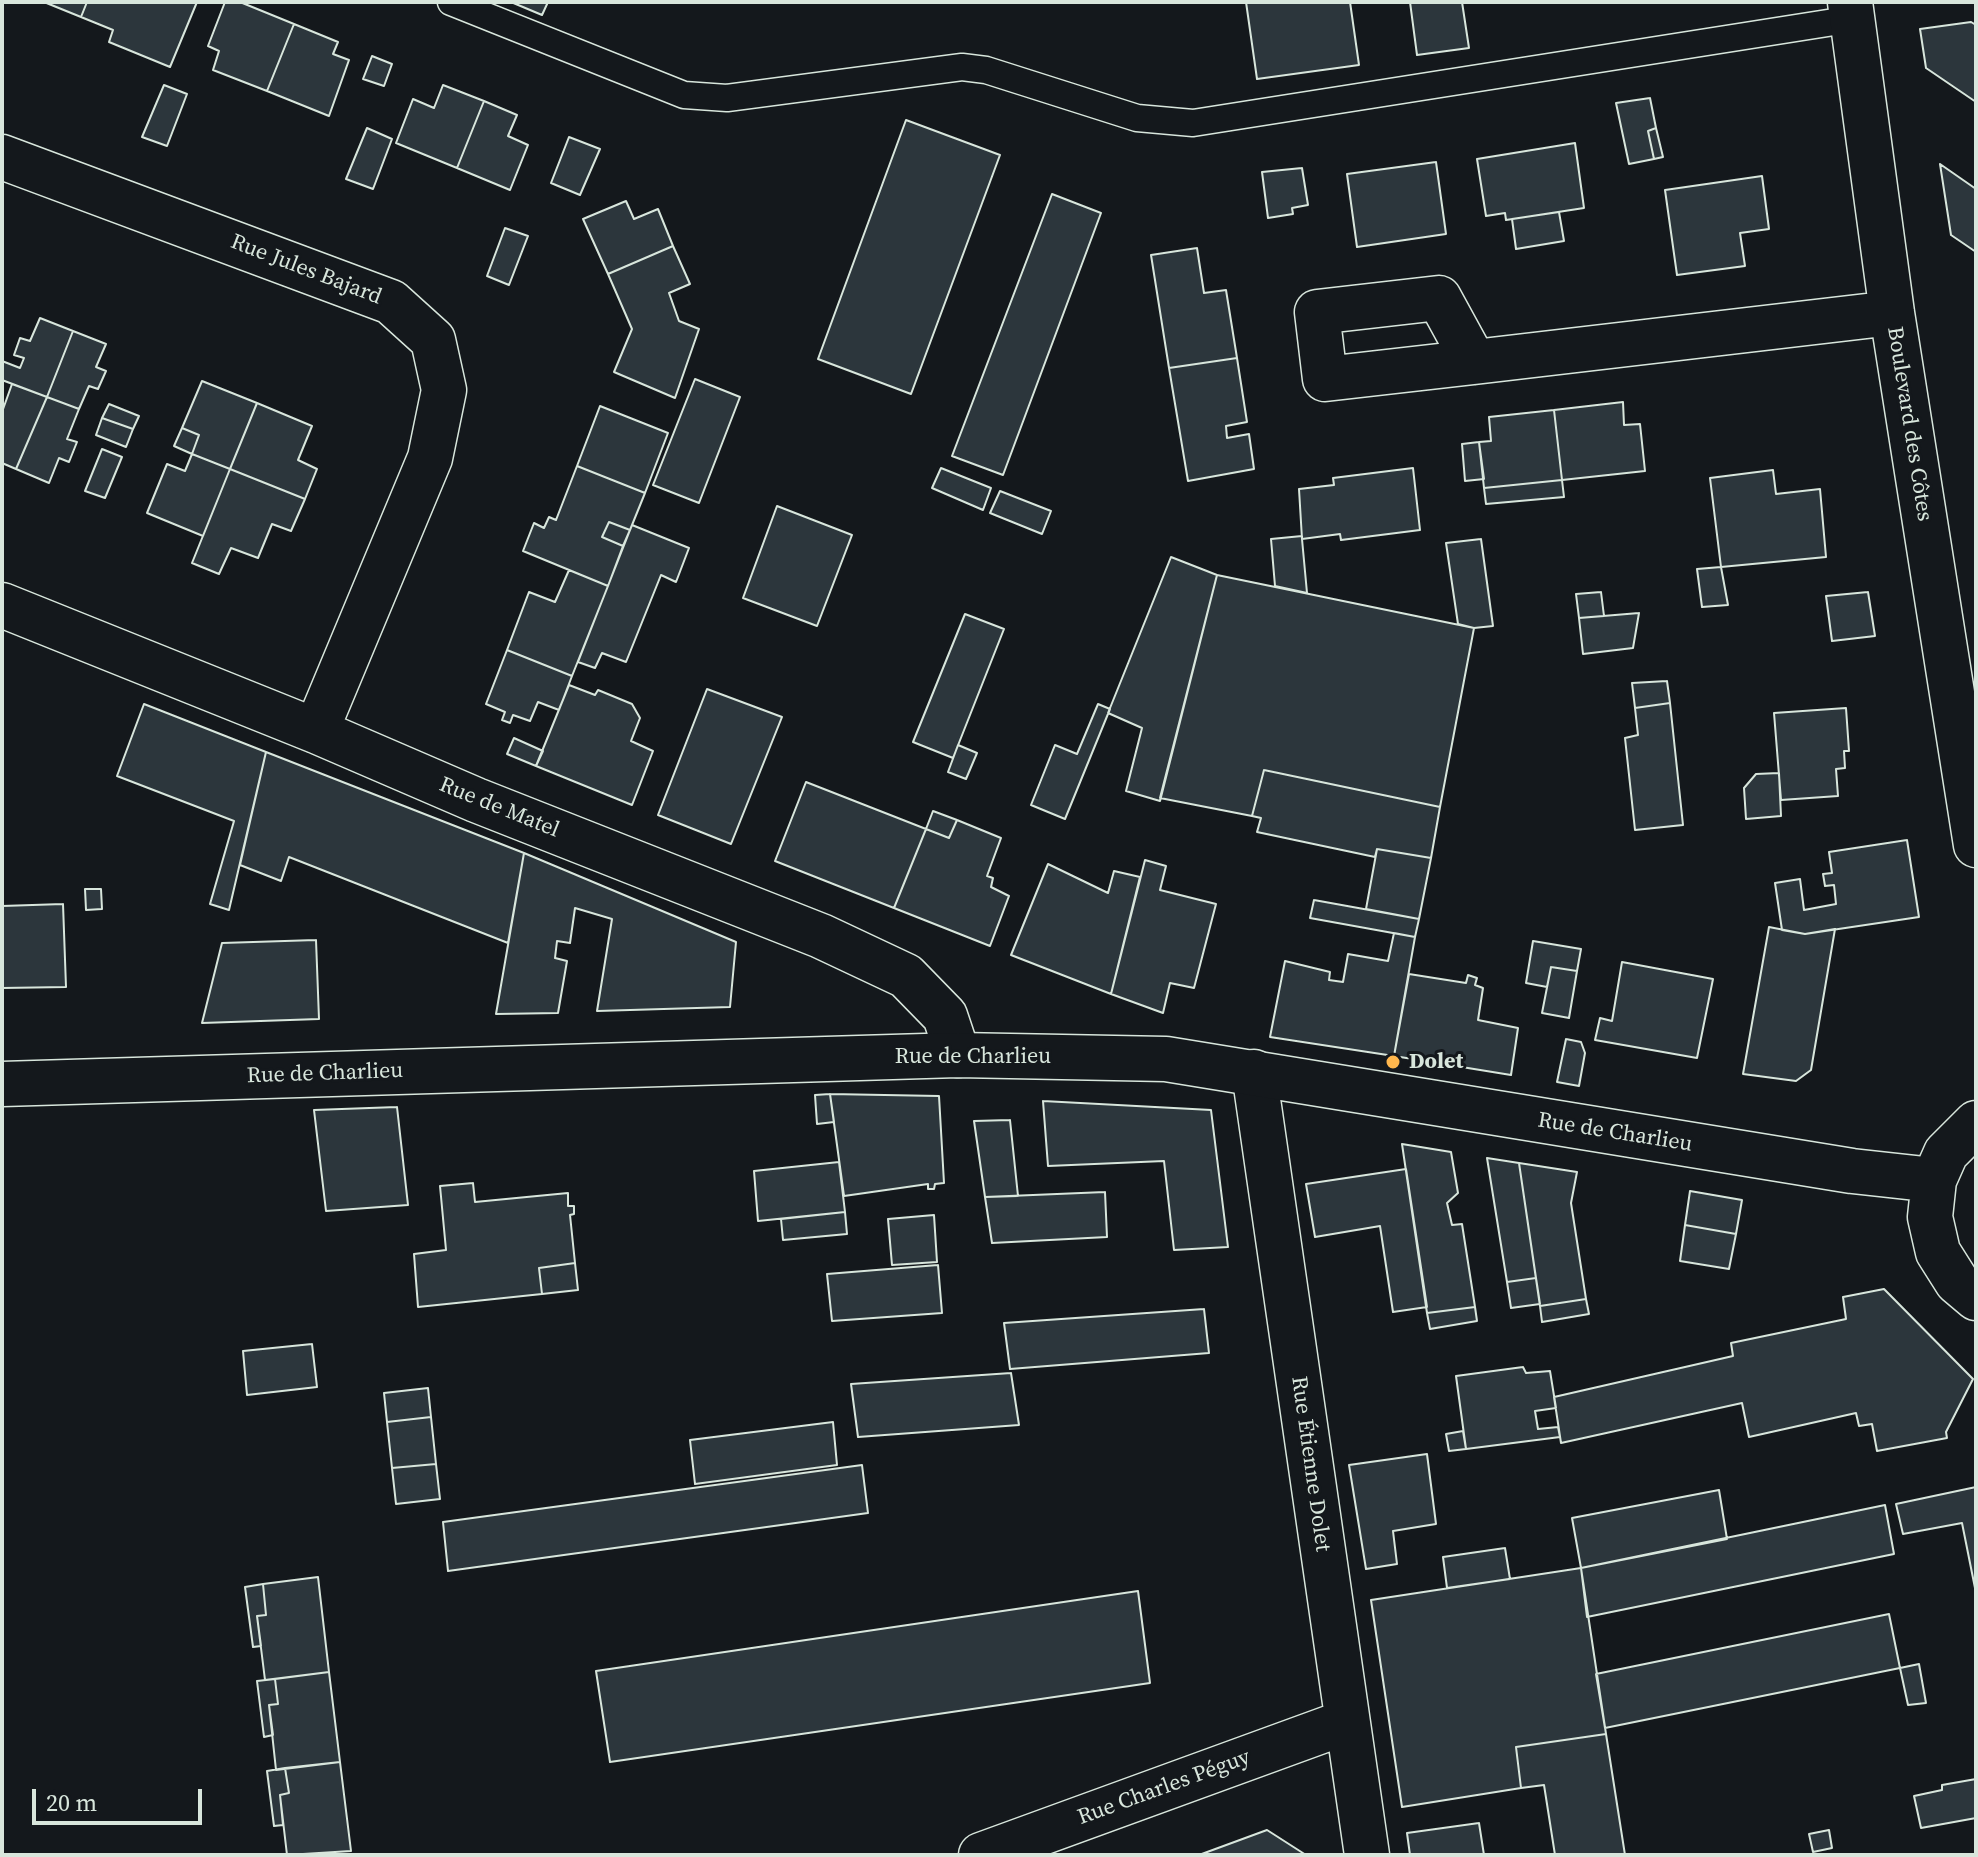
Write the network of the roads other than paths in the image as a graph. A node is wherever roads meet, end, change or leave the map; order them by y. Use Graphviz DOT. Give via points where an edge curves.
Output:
graph roads {
  1 [pos="451,2"];
  2 [pos="1851,10"];
  3 [pos="2,157"];
  4 [pos="1892,313"];
  5 [pos="1474,362"];
  6 [pos="2,605"];
  7 [pos="316,731"];
  8 [pos="1976,845"];
  9 [pos="958,1055"];
  10 [pos="1254,1072"];
  11 [pos="2,1084"];
  12 [pos="1976,1123"];
  13 [pos="1934,1180"];
  14 [pos="1976,1298"];
  15 [pos="1346,1722"];
  16 [pos="981,1855"];
  17 [pos="1367,1855"];
  1 -- 2 [label="lane" via="684,95 727,98 962,67 1137,118 1193,123"];
  2 -- 4 [label="street, Boulevard des Côtes"];
  3 -- 7 [label="street, Rue Jules Bajard" via="391,302 433,340 444,390 430,458"];
  4 -- 5 [label="street"];
  4 -- 8 [label="street, Boulevard des Côtes"];
  6 -- 7 [label="street, Rue de Matel"];
  7 -- 9 [label="street, Rue de Matel" via="821,936 906,976 945,1016"];
  9 -- 10 [label="street, Rue de Charlieu" via="1166,1059"];
  9 -- 11 [label="street, Rue de Charlieu"];
  10 -- 13 [label="street, Rue de Charlieu"];
  10 -- 15 [label="street, Rue Étienne Dolet"];
  12 -- 13 [label="street" via="1946,1153"];
  13 -- 14 [label="street" via="1930,1217 1938,1252 1957,1282"];
  15 -- 16 [label="street, Rue Charles Péguy"];
  15 -- 17 [label="street, Rue Étienne Dolet"];
}
